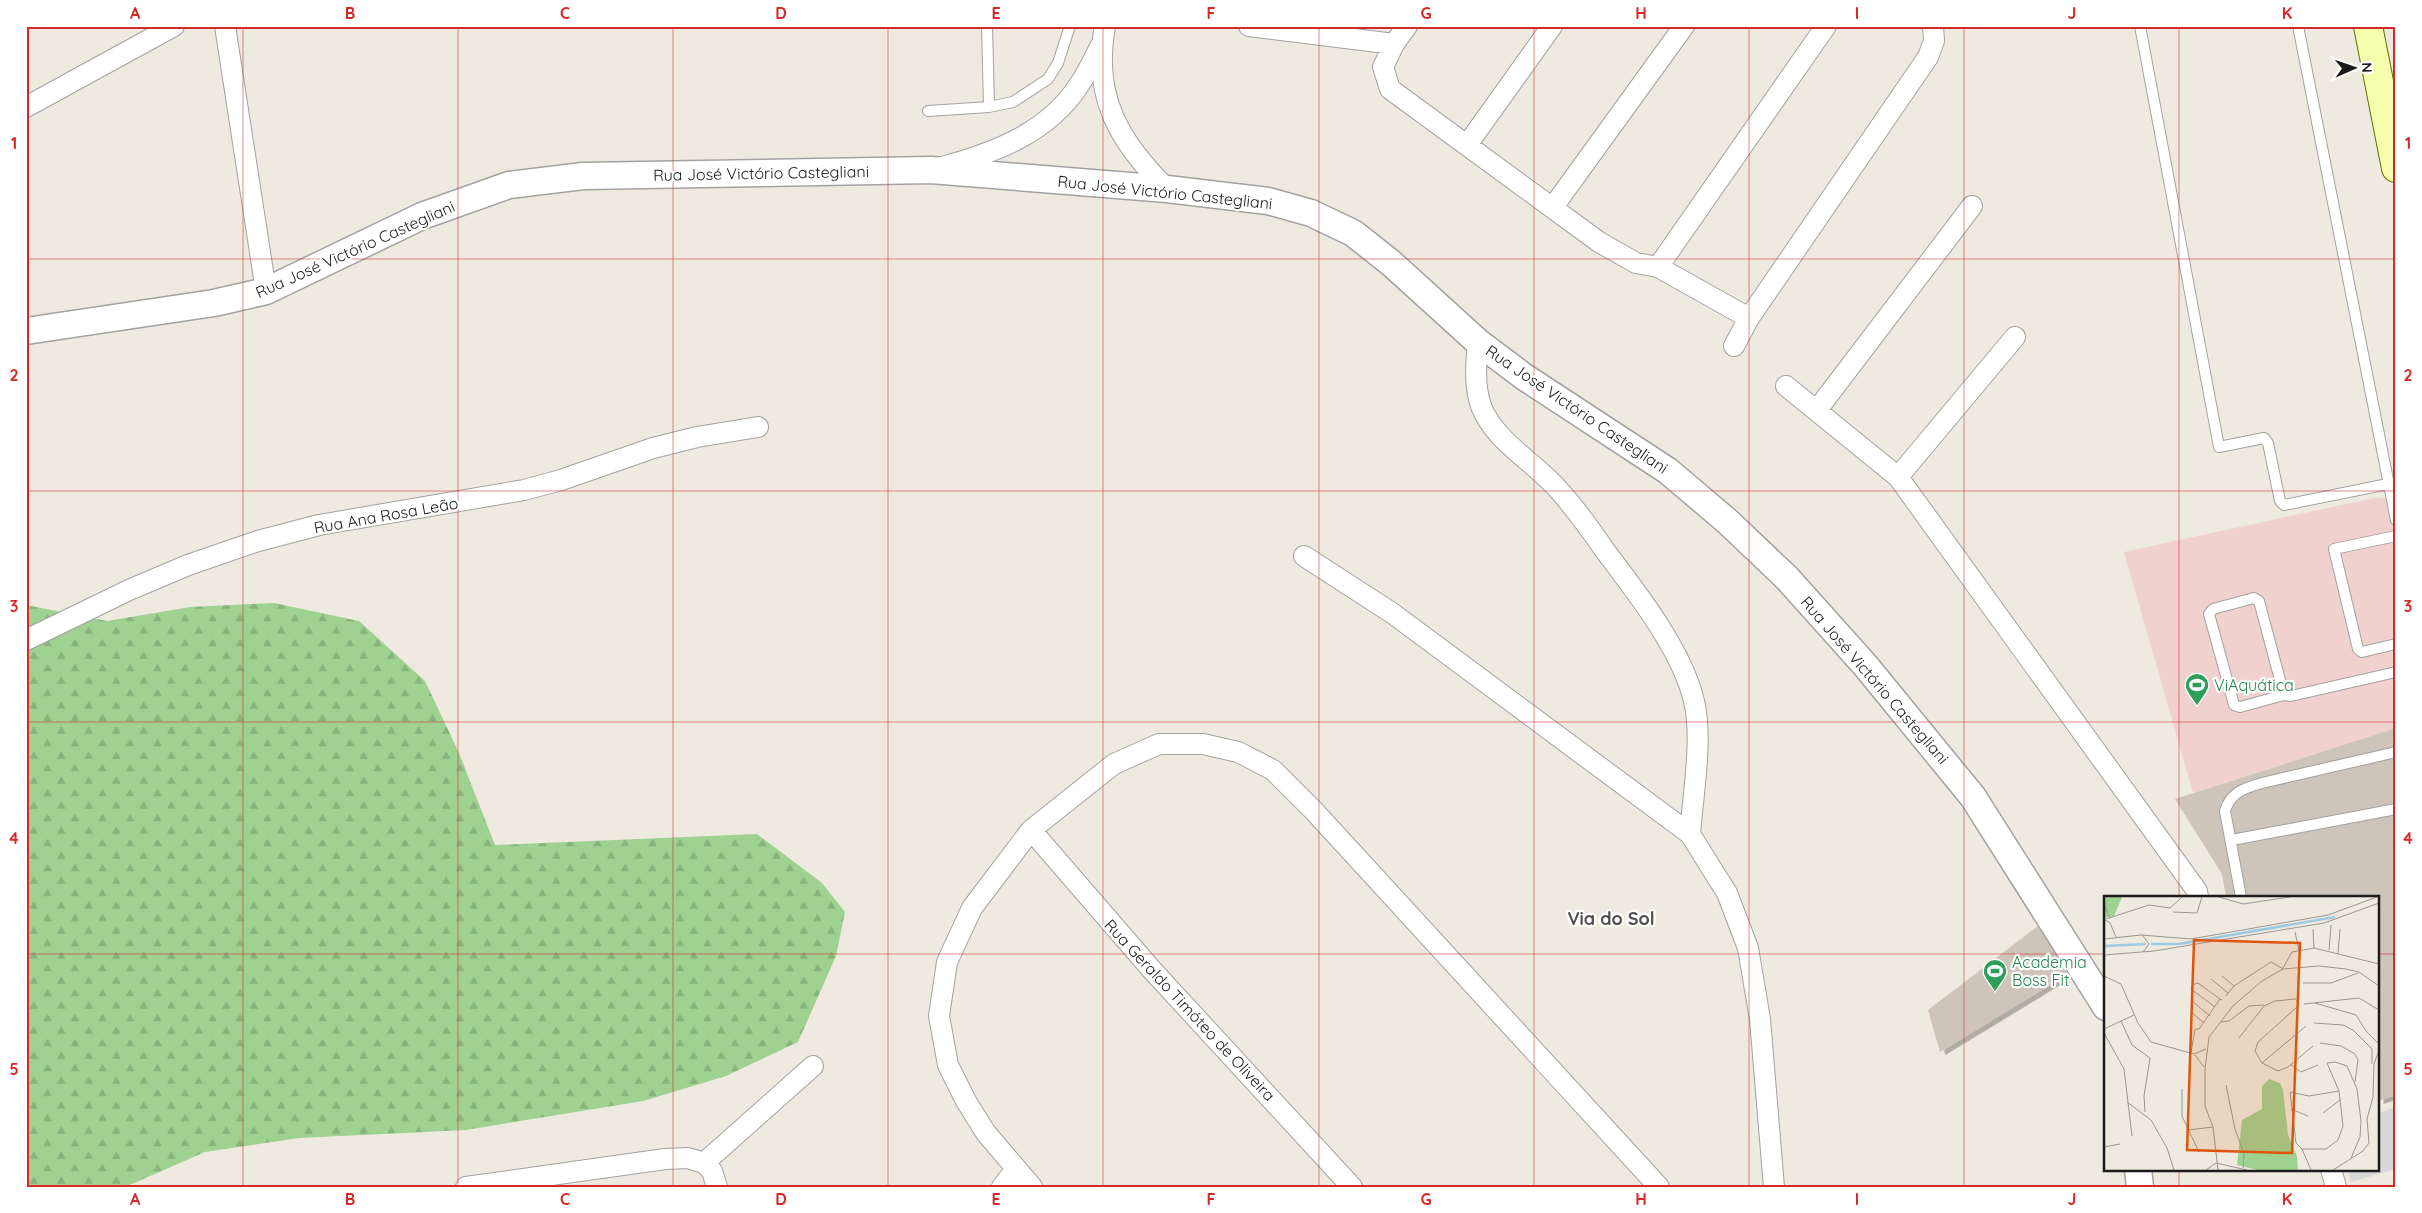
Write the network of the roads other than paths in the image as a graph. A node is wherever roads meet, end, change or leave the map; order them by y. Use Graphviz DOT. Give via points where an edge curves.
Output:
graph roads {
  1 [pos="174,26"];
  2 [pos="225,26"];
  3 [pos="987,26"];
  4 [pos="1070,26"];
  5 [pos="1248,26"];
  6 [pos="1408,26"];
  7 [pos="1552,26"];
  8 [pos="1684,26"];
  9 [pos="1826,26"];
  10 [pos="1933,26"];
  11 [pos="2140,26"];
  12 [pos="2298,26"];
  13 [pos="2368,26"];
  14 [pos="1103,36"];
  15 [pos="1394,44"];
  16 [pos="989,107"];
  17 [pos="26,108"];
  18 [pos="928,110"];
  19 [pos="1467,145"];
  20 [pos="2396,168"];
  21 [pos="931,170"];
  22 [pos="1167,189"];
  23 [pos="1972,206"];
  24 [pos="1553,208"];
  25 [pos="1658,267"];
  26 [pos="266,291"];
  27 [pos="1749,318"];
  28 [pos="26,331"];
  29 [pos="2015,337"];
  30 [pos="1478,342"];
  31 [pos="1734,346"];
  32 [pos="1786,386"];
  33 [pos="1817,410"];
  34 [pos="758,427"];
  35 [pos="1898,477"];
  36 [pos="2388,484"];
  37 [pos="2396,520"];
  38 [pos="2396,536"];
  39 [pos="1304,556"];
  40 [pos="26,640"];
  41 [pos="2396,644"];
  42 [pos="2396,672"];
  43 [pos="2284,695"];
  44 [pos="2396,752"];
  45 [pos="2396,809"];
  46 [pos="1031,830"];
  47 [pos="1690,834"];
  48 [pos="2232,840"];
  49 [pos="2198,896"];
  50 [pos="2241,896"];
  51 [pos="2104,1004"];
  52 [pos="813,1066"];
  53 [pos="704,1163"];
  54 [pos="1016,1169"];
  55 [pos="2138,1170"];
  56 [pos="2331,1170"];
  57 [pos="507,1183"];
  58 [pos="466,1187"];
  59 [pos="717,1187"];
  60 [pos="1002,1187"];
  61 [pos="1032,1187"];
  62 [pos="1352,1187"];
  63 [pos="1659,1187"];
  64 [pos="1774,1187"];
  65 [pos="2140,1187"];
  66 [pos="2336,1187"];
  1 -- 17 [label="street"];
  2 -- 26 [label="street"];
  3 -- 16 [label="lane"];
  4 -- 16 [label="lane" via="1058,63 1048,79 1013,102"];
  5 -- 15 [label="street"];
  6 -- 15 [label="street"];
  7 -- 19 [label="street"];
  8 -- 24 [label="street"];
  9 -- 25 [label="street"];
  10 -- 27 [label="street" via="1934,41 1928,57"];
  11 -- 36 [label="lane" via="2219,447 2264,438 2268,443 2280,501 2284,505"];
  12 -- 36 [label="lane"];
  13 -- 20 [label="main road"];
  14 -- 21 [label="street" via="1079,86 1059,110 1036,129 1005,146"];
  14 -- 22 [label="street" via="1103,75 1108,106 1121,136 1135,156"];
  15 -- 19 [label="street" via="1383,67 1390,88"];
  16 -- 18 [label="lane"];
  19 -- 24 [label="street"];
  21 -- 22 [label="street, Rua José Victório Castegliani"];
  21 -- 26 [label="street, Rua José Victório Castegliani" via="583,176 509,185 422,216"];
  22 -- 30 [label="street, Rua José Victório Castegliani" via="1268,201 1328,221 1353,234 1391,263"];
  23 -- 33 [label="street"];
  24 -- 25 [label="street" via="1599,242 1636,263"];
  25 -- 27 [label="street"];
  26 -- 28 [label="street, Rua José Victório Castegliani" via="214,304"];
  27 -- 31 [label="street"];
  29 -- 35 [label="street"];
  30 -- 47 [label="street" via="1476,388 1493,427 1572,505 1640,597 1677,658 1694,702 1696,737"];
  30 -- 51 [label="street, Rua José Victório Castegliani" via="1523,376 1668,471 1727,521 1786,578 1865,665 1973,797"];
  32 -- 33 [label="street"];
  33 -- 35 [label="street"];
  34 -- 40 [label="street, Rua Ana Rosa Leão" via="697,436 524,490 319,526 258,541 129,590"];
  35 -- 49 [label="street"];
  36 -- 37 [label="lane"];
  38 -- 41 [label="lane" via="2334,549 2358,650 2362,652"];
  39 -- 47 [label="street" via="1392,613"];
  42 -- 43 [label="lane"];
  43 -- 43 [label="lane" via="2240,707 2234,705 2209,614 2213,609 2254,598 2259,601"];
  44 -- 48 [label="lane" via="2245,788 2228,801 2225,811"];
  45 -- 48 [label="lane"];
  46 -- 54 [label="street" via="972,908 947,962 939,1016 948,1065 966,1101 986,1133"];
  46 -- 62 [label="street, Rua Geraldo Timóteo de Oliveira" via="1152,970"];
  46 -- 63 [label="street" via="1114,764 1159,744 1212,746 1238,752 1273,770"];
  47 -- 64 [label="street" via="1727,893 1748,948 1760,1019"];
  48 -- 50 [label="lane"];
  52 -- 53 [label="street"];
  53 -- 57 [label="street" via="688,1158 665,1159"];
  53 -- 59 [label="street" via="712,1172"];
  54 -- 60 [label="street"];
  54 -- 61 [label="street"];
  55 -- 65 [label="street"];
  56 -- 66 [label="street"];
  57 -- 58 [label="street"];
}
